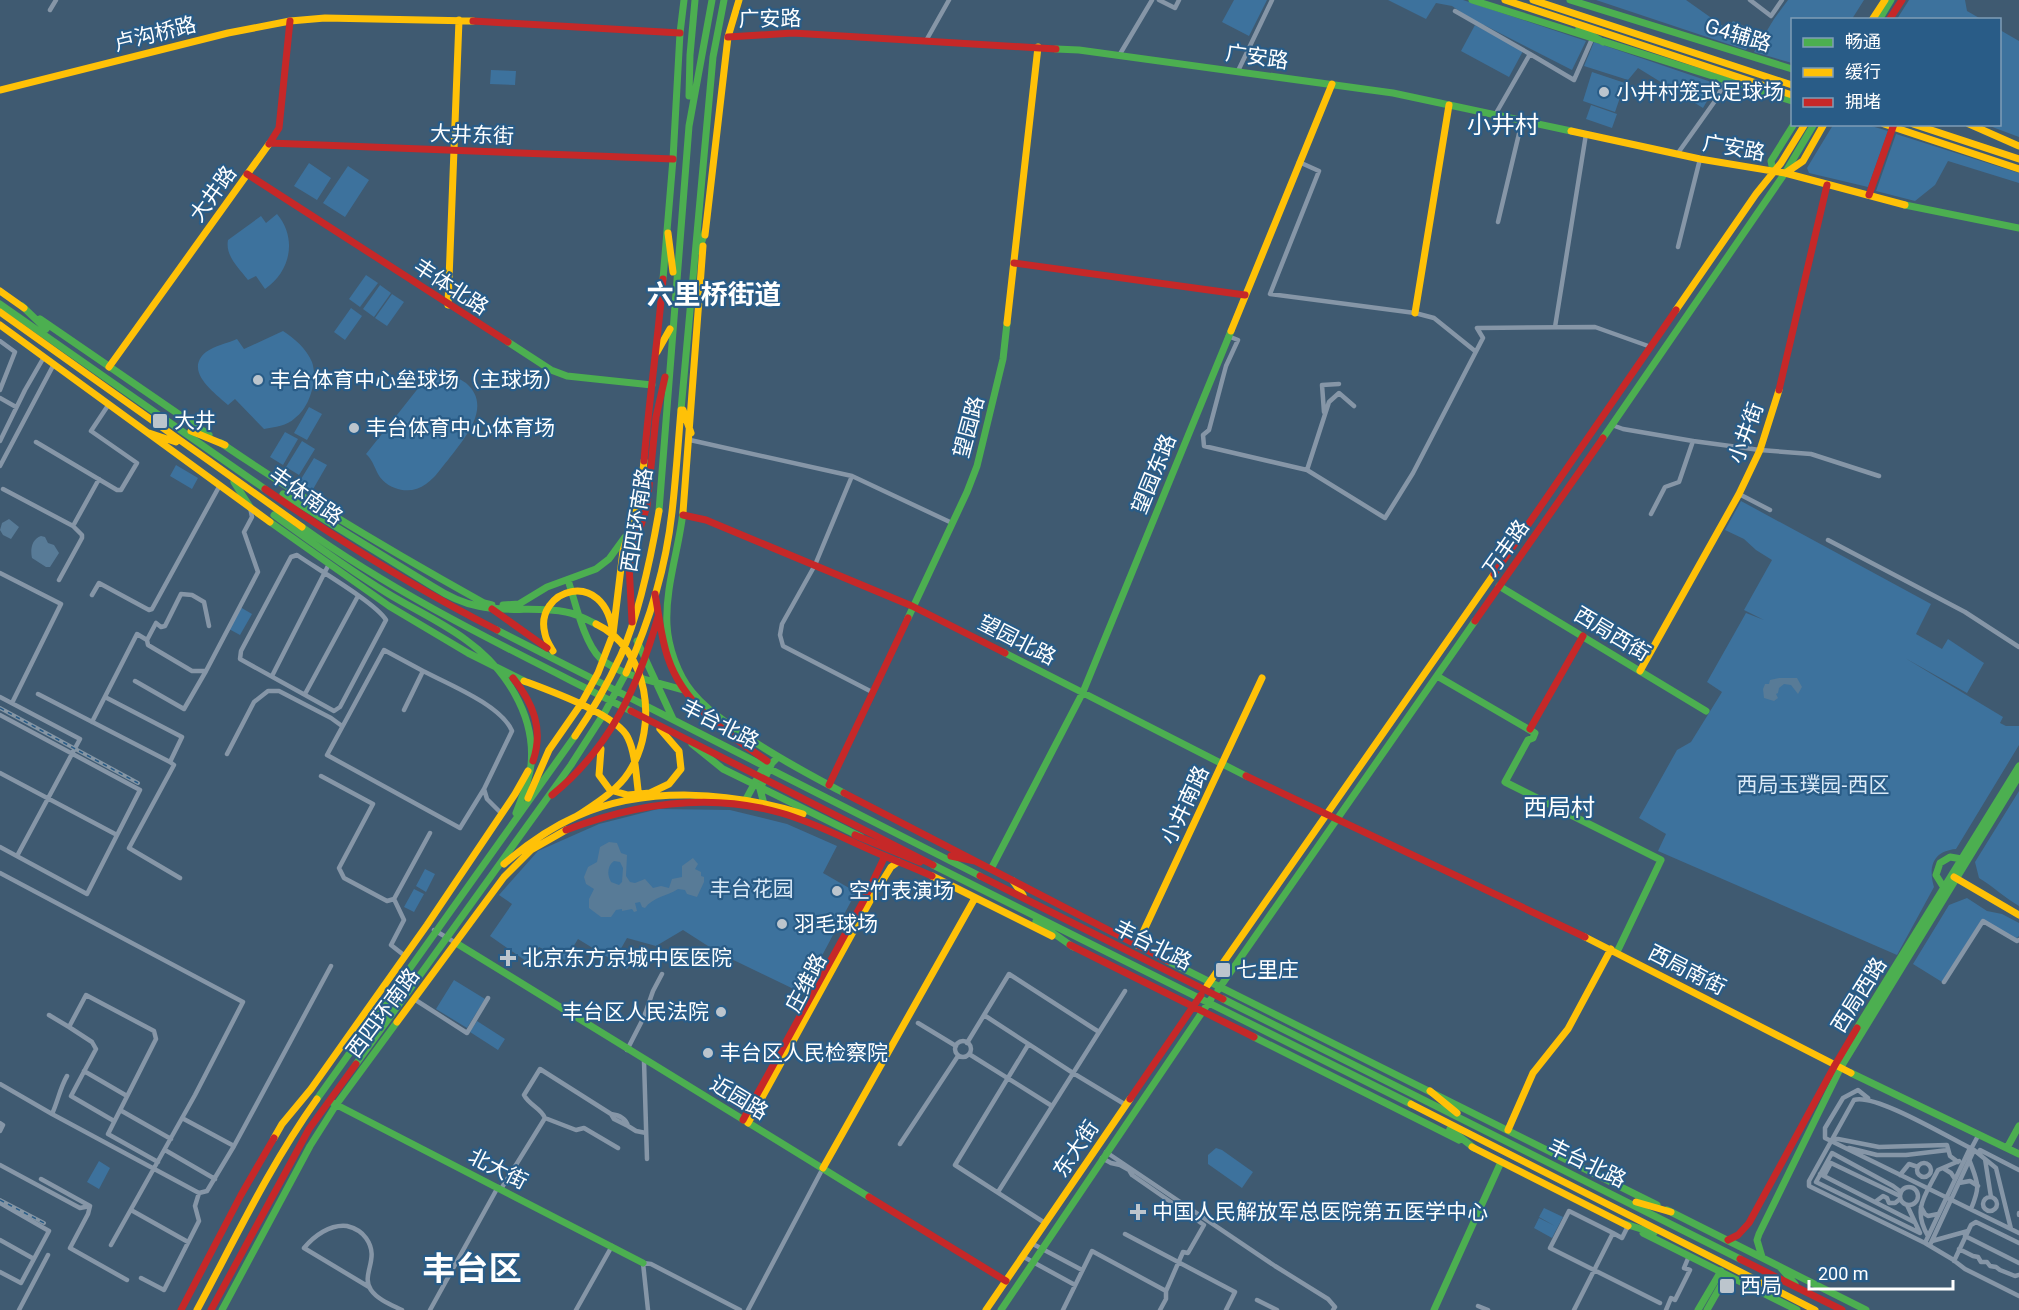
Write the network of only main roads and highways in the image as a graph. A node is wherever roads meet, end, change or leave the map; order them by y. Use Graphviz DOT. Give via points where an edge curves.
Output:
graph roads {
  1 [pos="684,0"];
  2 [pos="695,0"];
  3 [pos="712,0"];
  4 [pos="724,0"];
  5 [pos="739,0"];
  6 [pos="1472,0"];
  7 [pos="1505,0"];
  8 [pos="1533,0"];
  9 [pos="1570,0"];
  10 [pos="1885,0"];
  11 [pos="1891,0"];
  12 [pos="1902,0"];
  13 [pos="1873,18"];
  14 [pos="1880,18"];
  15 [pos="1890,18"];
  16 [pos="1564,19"];
  17 [pos="459,20"];
  18 [pos="290,21"];
  19 [pos="680,33"];
  20 [pos="728,37"];
  21 [pos="1603,42"];
  22 [pos="1038,47"];
  23 [pos="1791,69"];
  24 [pos="1332,84"];
  25 [pos="1791,85"];
  26 [pos="0,90"];
  27 [pos="1791,95"];
  28 [pos="1791,101"];
  29 [pos="1449,105"];
  30 [pos="688,126"];
  31 [pos="1793,126"];
  32 [pos="1804,126"];
  33 [pos="1813,126"];
  34 [pos="1823,126"];
  35 [pos="1890,126"];
  36 [pos="1893,126"];
  37 [pos="1919,126"];
  38 [pos="1974,126"];
  39 [pos="270,143"];
  40 [pos="2019,146"];
  41 [pos="455,151"];
  42 [pos="673,159"];
  43 [pos="2019,159"];
  44 [pos="2019,169"];
  45 [pos="1773,171"];
  46 [pos="1785,173"];
  47 [pos="248,174"];
  48 [pos="1827,185"];
  49 [pos="1756,194"];
  50 [pos="1869,195"];
  51 [pos="1766,202"];
  52 [pos="2019,228"];
  53 [pos="705,231"];
  54 [pos="668,233"];
  55 [pos="1014,262"];
  56 [pos="693,271"];
  57 [pos="0,291"];
  58 [pos="675,291"];
  59 [pos="1245,295"];
  60 [pos="0,303"];
  61 [pos="448,305"];
  62 [pos="22,306"];
  63 [pos="0,312"];
  64 [pos="1415,313"];
  65 [pos="0,319"];
  66 [pos="673,324"];
  67 [pos="0,326"];
  68 [pos="38,339"];
  69 [pos="1651,347"];
  70 [pos="70,351"];
  71 [pos="657,352"];
  72 [pos="670,360"];
  73 [pos="109,367"];
  74 [pos="652,385"];
  75 [pos="1636,391"];
  76 [pos="681,404"];
  77 [pos="1603,414"];
  78 [pos="177,425"];
  79 [pos="149,433"];
  80 [pos="690,436"];
  81 [pos="225,445"];
  82 [pos="186,446"];
  83 [pos="217,455"];
  84 [pos="1588,461"];
  85 [pos="231,478"];
  86 [pos="250,507"];
  87 [pos="683,515"];
  88 [pos="628,532"];
  89 [pos="568,580"];
  90 [pos="442,581"];
  91 [pos="1499,586"];
  92 [pos="458,590"];
  93 [pos="655,592"];
  94 [pos="484,603"];
  95 [pos="912,606"];
  96 [pos="659,615"];
  97 [pos="419,624"];
  98 [pos="435,633"];
  99 [pos="613,634"];
  100 [pos="1583,636"];
  101 [pos="553,651"];
  102 [pos="1640,671"];
  103 [pos="583,674"];
  104 [pos="511,676"];
  105 [pos="1437,676"];
  106 [pos="1262,678"];
  107 [pos="611,688"];
  108 [pos="692,692"];
  109 [pos="1083,692"];
  110 [pos="605,696"];
  111 [pos="1706,711"];
  112 [pos="639,713"];
  113 [pos="1530,729"];
  114 [pos="603,741"];
  115 [pos="769,753"];
  116 [pos="777,758"];
  117 [pos="1222,765"];
  118 [pos="2019,766"];
  119 [pos="2019,776"];
  120 [pos="793,780"];
  121 [pos="829,785"];
  122 [pos="526,802"];
  123 [pos="743,805"];
  124 [pos="640,809"];
  125 [pos="769,809"];
  126 [pos="1328,814"];
  127 [pos="577,816"];
  128 [pos="1337,819"];
  129 [pos="495,824"];
  130 [pos="511,826"];
  131 [pos="524,831"];
  132 [pos="861,837"];
  133 [pos="936,853"];
  134 [pos="885,856"];
  135 [pos="1962,859"];
  136 [pos="975,861"];
  137 [pos="898,862"];
  138 [pos="991,869"];
  139 [pos="943,870"];
  140 [pos="495,871"];
  141 [pos="504,877"];
  142 [pos="1954,877"];
  143 [pos="1013,881"];
  144 [pos="1944,888"];
  145 [pos="1024,897"];
  146 [pos="975,898"];
  147 [pos="1004,900"];
  148 [pos="2019,915"];
  149 [pos="456,943"];
  150 [pos="1137,945"];
  151 [pos="1073,947"];
  152 [pos="1614,951"];
  153 [pos="1166,960"];
  154 [pos="1141,981"];
  155 [pos="1209,982"];
  156 [pos="1221,987"];
  157 [pos="1192,1006"];
  158 [pos="1202,1011"];
  159 [pos="1838,1066"];
  160 [pos="311,1089"];
  161 [pos="1430,1091"];
  162 [pos="319,1095"];
  163 [pos="332,1103"];
  164 [pos="1434,1116"];
  165 [pos="745,1121"];
  166 [pos="300,1123"];
  167 [pos="1473,1125"];
  168 [pos="2019,1126"];
  169 [pos="1508,1130"];
  170 [pos="303,1139"];
  171 [pos="1474,1148"];
  172 [pos="2007,1148"];
  173 [pos="2019,1154"];
  174 [pos="1501,1162"];
  175 [pos="823,1168"];
  176 [pos="1615,1196"];
  177 [pos="1671,1212"];
  178 [pos="1749,1223"];
  179 [pos="1627,1225"];
  180 [pos="1759,1234"];
  181 [pos="1675,1239"];
  182 [pos="1728,1240"];
  183 [pos="1762,1257"];
  184 [pos="643,1263"];
  185 [pos="1779,1267"];
  186 [pos="1724,1273"];
  187 [pos="1006,1281"];
  188 [pos="1713,1285"];
  189 [pos="1798,1288"];
  190 [pos="181,1310"];
  191 [pos="197,1310"];
  192 [pos="211,1310"];
  193 [pos="222,1310"];
  194 [pos="986,1310"];
  195 [pos="1001,1310"];
  196 [pos="1434,1310"];
  197 [pos="1698,1310"];
  198 [pos="1706,1310"];
  199 [pos="1797,1310"];
  200 [pos="1815,1310"];
  201 [pos="1842,1310"];
  202 [pos="1866,1310"];
  1 -- 19 [label="main road, 西四环南路"];
  2 -- 30 [label="main road"];
  3 -- 30 [label="main road, 西四环南路"];
  4 -- 56 [label="main road, 西四环南路" via="713,57"];
  5 -- 20 [label="main road, 西四环南路"];
  6 -- 21 [label="main road"];
  7 -- 16 [label="main road"];
  8 -- 25 [label="main road"];
  9 -- 23 [label="main road, G4辅路"];
  10 -- 13 [label="main road"];
  11 -- 14 [label="main road"];
  12 -- 15 [label="main road"];
  16 -- 21 [label="main road"];
  16 -- 27 [label="main road"];
  17 -- 18 [label="main road, 卢沟桥路"];
  17 -- 19 [label="main road, 卢沟桥路"];
  17 -- 41 [label="main road"];
  18 -- 26 [label="main road, 卢沟桥路"];
  18 -- 39 [label="main road, 大井路" via="279,128"];
  19 -- 20 [label="main road, 广安路" via="689,39 722,42"];
  19 -- 20 [label="main road" via="690,27 722,30"];
  19 -- 42 [label="main road, 西四环南路"];
  20 -- 22 [label="main road, 广安路" via="793,33"];
  20 -- 53 [label="main road, 西四环南路"];
  21 -- 28 [label="main road"];
  22 -- 24 [label="main road, 广安路" via="1120,54"];
  22 -- 55 [label="main road, 望园路"];
  24 -- 29 [label="main road, 广安路"];
  24 -- 59 [label="main road, 望园东路"];
  29 -- 45 [label="main road, 广安路"];
  29 -- 64 [label="main road"];
  30 -- 58 [label="main road, 西四环南路"];
  31 -- 45 [label="main road" via="1771,161"];
  32 -- 45 [label="main road, 万丰路"];
  33 -- 46 [label="main road, 万丰路"];
  34 -- 46 [label="main road" via="1803,161"];
  35 -- 44 [label="main road"];
  36 -- 50 [label="main road"];
  37 -- 43 [label="main road"];
  38 -- 40 [label="main road"];
  39 -- 41 [label="main road, 大井东街"];
  39 -- 47 [label="main road, 大井路"];
  41 -- 42 [label="main road, 大井东街"];
  41 -- 61 [label="main road"];
  42 -- 54 [label="main road, 西四环南路"];
  45 -- 46 [label="main road, 广安路"];
  45 -- 49 [label="main road, 万丰路"];
  46 -- 48 [label="main road, 广安路"];
  46 -- 51 [label="main road, 万丰路"];
  47 -- 61 [label="main road, 丰体北路"];
  47 -- 73 [label="main road, 大井路"];
  48 -- 50 [label="main road, 广安路"];
  48 -- 102 [label="main road, 小井街" via="1760,450"];
  49 -- 51 [label="main road"];
  49 -- 69 [label="main road, 万丰路"];
  50 -- 52 [label="main road, 广安路"];
  51 -- 75 [label="main road, 万丰路"];
  53 -- 56 [label="main road"];
  53 -- 80 [label="main road, 西四环南路"];
  54 -- 58 [label="main road"];
  54 -- 71 [label="main road, 西四环南路"];
  55 -- 59 [label="main road"];
  55 -- 95 [label="main road, 望园路" via="999,378 977,466"];
  56 -- 76 [label="main road, 西四环南路"];
  57 -- 62 [label="main road, 丰体南路"];
  58 -- 66 [label="main road, 西四环南路"];
  59 -- 109 [label="main road, 望园东路"];
  60 -- 70 [label="main road, 丰体南路"];
  61 -- 74 [label="main road, 丰体北路" via="559,373"];
  62 -- 70 [label="main road"];
  62 -- 73 [label="main road, 丰体南路"];
  63 -- 68 [label="main road, 丰体南路"];
  65 -- 68 [label="main road"];
  66 -- 71 [label="main road"];
  66 -- 72 [label="main road, 西四环南路"];
  67 -- 79 [label="main road, 丰体南路"];
  68 -- 82 [label="main road, 丰体南路"];
  69 -- 75 [label="main road" via="1628,387"];
  69 -- 77 [label="main road, 万丰路"];
  70 -- 78 [label="main road, 丰体南路"];
  71 -- 74 [label="main road, 西四环南路"];
  72 -- 130 [label="main road, 西四环南路" via="658,512 643,588 622,653 597,703"];
  72 -- 132 [label="main road" via="659,395 647,506 629,564 634,632 665,705 698,750 723,769"];
  73 -- 81 [label="main road, 丰体南路"];
  74 -- 88 [label="main road, 西四环南路" via="641,489"];
  75 -- 84 [label="main road, 万丰路"];
  76 -- 80 [label="main road"];
  76 -- 93 [label="main road, 西四环南路" via="672,514"];
  77 -- 84 [label="main road" via="1612,416 1611,420"];
  77 -- 126 [label="main road, 万丰路"];
  78 -- 81 [label="main road"];
  78 -- 83 [label="main road, 丰体南路"];
  79 -- 82 [label="main road"];
  79 -- 86 [label="main road, 丰体南路"];
  80 -- 87 [label="main road, 西四环南路"];
  81 -- 90 [label="main road, 丰体南路" via="275,480"];
  82 -- 85 [label="main road, 丰体南路"];
  83 -- 103 [label="main road, 丰体南路" via="402,579"];
  83 -- 127 [label="main road" via="465,603 507,610 560,610 599,625 615,638 639,673 646,696 647,726 637,757 617,786"];
  84 -- 91 [label="main road, 万丰路"];
  85 -- 86 [label="main road"];
  85 -- 110 [label="main road, 丰体南路" via="397,588"];
  85 -- 130 [label="main road" via="323,552 468,641 497,668 516,696 531,744 527,784"];
  86 -- 97 [label="main road, 丰体南路"];
  87 -- 95 [label="main road, 望园北路" via="706,520"];
  87 -- 108 [label="main road, 西四环南路" via="667,626 672,652"];
  88 -- 89 [label="main road" via="603,564"];
  88 -- 99 [label="main road, 西四环南路"];
  89 -- 94 [label="main road" via="519,604"];
  89 -- 108 [label="main road" via="592,648 600,657 647,679"];
  90 -- 92 [label="main road, 丰体南路"];
  90 -- 97 [label="main road"];
  91 -- 100 [label="main road, 西局西街"];
  91 -- 105 [label="main road, 万丰路"];
  92 -- 94 [label="main road, 丰体南路"];
  92 -- 98 [label="main road"];
  93 -- 96 [label="main road"];
  93 -- 140 [label="main road, 西四环南路" via="632,659 588,740"];
  94 -- 101 [label="main road, 丰体南路"];
  95 -- 109 [label="main road, 望园北路"];
  95 -- 121 [label="main road, 望园路"];
  96 -- 114 [label="main road, 西四环南路" via="651,646"];
  96 -- 120 [label="main road" via="668,660 699,710"];
  97 -- 98 [label="main road, 丰体南路"];
  98 -- 104 [label="main road, 丰体南路"];
  99 -- 101 [label="main road" via="607,607 584,591 571,591 548,605 543,619 545,640"];
  99 -- 122 [label="main road, 西四环南路" via="581,704 549,750"];
  100 -- 102 [label="main road, 西局西街"];
  100 -- 113 [label="main road"];
  101 -- 103 [label="main road, 丰体南路"];
  102 -- 111 [label="main road, 西局西街"];
  103 -- 107 [label="main road, 丰体南路"];
  104 -- 124 [label="main road" via="569,698 620,726 632,749"];
  104 -- 129 [label="main road" via="534,709 538,741 535,757"];
  105 -- 113 [label="main road"];
  105 -- 128 [label="main road, 万丰路"];
  106 -- 117 [label="main road, 小井南路"];
  107 -- 120 [label="main road, 丰台北路"];
  108 -- 115 [label="main road, 丰台北路" via="712,713"];
  109 -- 117 [label="main road, 望园北路"];
  109 -- 138 [label="main road, 望园东路"];
  110 -- 112 [label="main road, 丰台北路"];
  112 -- 114 [label="main road" via="679,747 682,765 669,785 625,796 606,788 597,772"];
  112 -- 139 [label="main road, 丰台北路"];
  113 -- 152 [label="main road" via="1535,733 1533,738 1528,740 1505,782 1661,860"];
  114 -- 131 [label="main road, 西四环南路" via="576,776 549,797"];
  115 -- 116 [label="main road, 丰台北路"];
  115 -- 123 [label="main road"];
  116 -- 121 [label="main road, 丰台北路"];
  116 -- 125 [label="main road" via="760,789 761,799"];
  117 -- 126 [label="main road, 望园北路"];
  117 -- 150 [label="main road, 小井南路"];
  118 -- 135 [label="main road, 西局西路"];
  119 -- 142 [label="main road, 西局西路"];
  120 -- 133 [label="main road, 丰台北路"];
  121 -- 136 [label="main road, 丰台北路"];
  122 -- 129 [label="main road, 西四环南路"];
  122 -- 162 [label="main road, 西四环南路"];
  123 -- 124 [label="main road, 丰台北路" via="698,802"];
  123 -- 125 [label="main road, 丰台北路"];
  124 -- 141 [label="main road, 西四环南路" via="599,817 543,842"];
  125 -- 134 [label="main road, 丰台北路"];
  126 -- 128 [label="main road, 望园北路"];
  126 -- 155 [label="main road, 万丰路"];
  127 -- 132 [label="main road" via="607,806 667,796 726,795 779,806"];
  127 -- 140 [label="main road" via="528,844"];
  128 -- 152 [label="main road, 西局南街"];
  128 -- 156 [label="main road, 万丰路"];
  129 -- 160 [label="main road, 西四环南路"];
  130 -- 166 [label="main road, 西四环南路"];
  131 -- 141 [label="main road"];
  131 -- 163 [label="main road, 西四环南路"];
  132 -- 139 [label="main road"];
  133 -- 136 [label="main road"];
  133 -- 145 [label="main road, 丰台北路"];
  134 -- 137 [label="main road, 丰台北路"];
  134 -- 165 [label="main road, 庄维路"];
  135 -- 142 [label="main road, 西局西路"];
  135 -- 144 [label="main road" via="1950,857 1940,863 1936,874"];
  136 -- 138 [label="main road, 丰台北路"];
  137 -- 146 [label="main road, 丰台北路"];
  137 -- 165 [label="main road, 庄维路" via="870,901"];
  138 -- 143 [label="main road, 丰台北路"];
  139 -- 147 [label="main road, 丰台北路"];
  140 -- 170 [label="main road, 西四环南路"];
  141 -- 149 [label="main road, 西四环南路"];
  142 -- 144 [label="main road, 西局西路"];
  142 -- 148 [label="main road"];
  142 -- 159 [label="main road, 西局西路"];
  143 -- 145 [label="main road"];
  143 -- 150 [label="main road, 丰台北路"];
  144 -- 159 [label="main road, 西局西路"];
  145 -- 167 [label="main road, 丰台北路"];
  146 -- 151 [label="main road, 丰台北路"];
  146 -- 175 [label="main road"];
  147 -- 151 [label="main road"];
  147 -- 164 [label="main road, 丰台北路"];
  149 -- 163 [label="main road, 西四环南路"];
  149 -- 165 [label="main road, 近园路"];
  150 -- 153 [label="main road, 丰台北路"];
  151 -- 154 [label="main road, 丰台北路"];
  152 -- 159 [label="main road, 西局南街"];
  152 -- 169 [label="main road" via="1568,1029 1533,1073"];
  153 -- 154 [label="main road" via="1165,977 1154,982"];
  153 -- 155 [label="main road, 丰台北路"];
  154 -- 157 [label="main road, 丰台北路"];
  155 -- 156 [label="main road, 丰台北路"];
  155 -- 157 [label="main road, 万丰路"];
  156 -- 158 [label="main road, 东大街"];
  156 -- 161 [label="main road, 丰台北路"];
  157 -- 158 [label="main road, 丰台北路"];
  157 -- 187 [label="main road, 东大街"];
  158 -- 171 [label="main road, 丰台北路"];
  158 -- 195 [label="main road, 东大街"];
  159 -- 172 [label="main road, 西局南街"];
  159 -- 178 [label="main road, 西局西路"];
  159 -- 180 [label="main road, 西局西路"];
  160 -- 162 [label="main road, 北大街"];
  160 -- 190 [label="main road, 西四环南路" via="282,1124"];
  161 -- 167 [label="main road"];
  161 -- 169 [label="main road, 丰台北路"];
  162 -- 163 [label="main road, 北大街"];
  162 -- 166 [label="main road, 西四环南路"];
  163 -- 170 [label="main road, 西四环南路"];
  163 -- 184 [label="main road, 北大街"];
  163 -- 193 [label="main road, 西四环南路"];
  164 -- 171 [label="main road"];
  164 -- 181 [label="main road, 丰台北路"];
  165 -- 175 [label="main road, 近园路"];
  166 -- 191 [label="main road, 西四环南路"];
  167 -- 176 [label="main road, 丰台北路"];
  168 -- 172 [label="main road"];
  169 -- 177 [label="main road, 丰台北路"];
  170 -- 192 [label="main road, 西四环南路"];
  171 -- 174 [label="main road, 丰台北路"];
  172 -- 173 [label="main road, 西局南街"];
  174 -- 179 [label="main road, 丰台北路"];
  174 -- 196 [label="main road"];
  175 -- 187 [label="main road, 近园路"];
  176 -- 177 [label="main road"];
  176 -- 189 [label="main road, 丰台北路"];
  177 -- 182 [label="main road, 丰台北路"];
  178 -- 180 [label="main road" via="1748,1233"];
  178 -- 182 [label="main road, 西局西路"];
  179 -- 181 [label="main road"];
  179 -- 186 [label="main road, 丰台北路"];
  180 -- 183 [label="main road"];
  181 -- 200 [label="main road, 丰台北路"];
  182 -- 183 [label="main road, 丰台北路"];
  183 -- 185 [label="main road, 丰台北路"];
  185 -- 189 [label="main road"];
  185 -- 202 [label="main road, 丰台北路"];
  186 -- 188 [label="main road"];
  186 -- 198 [label="main road"];
  186 -- 199 [label="main road, 丰台北路"];
  187 -- 194 [label="main road, 东大街"];
  188 -- 197 [label="main road"];
  188 -- 198 [label="main road" via="1717,1288"];
  189 -- 201 [label="main road, 丰台北路"];
}
